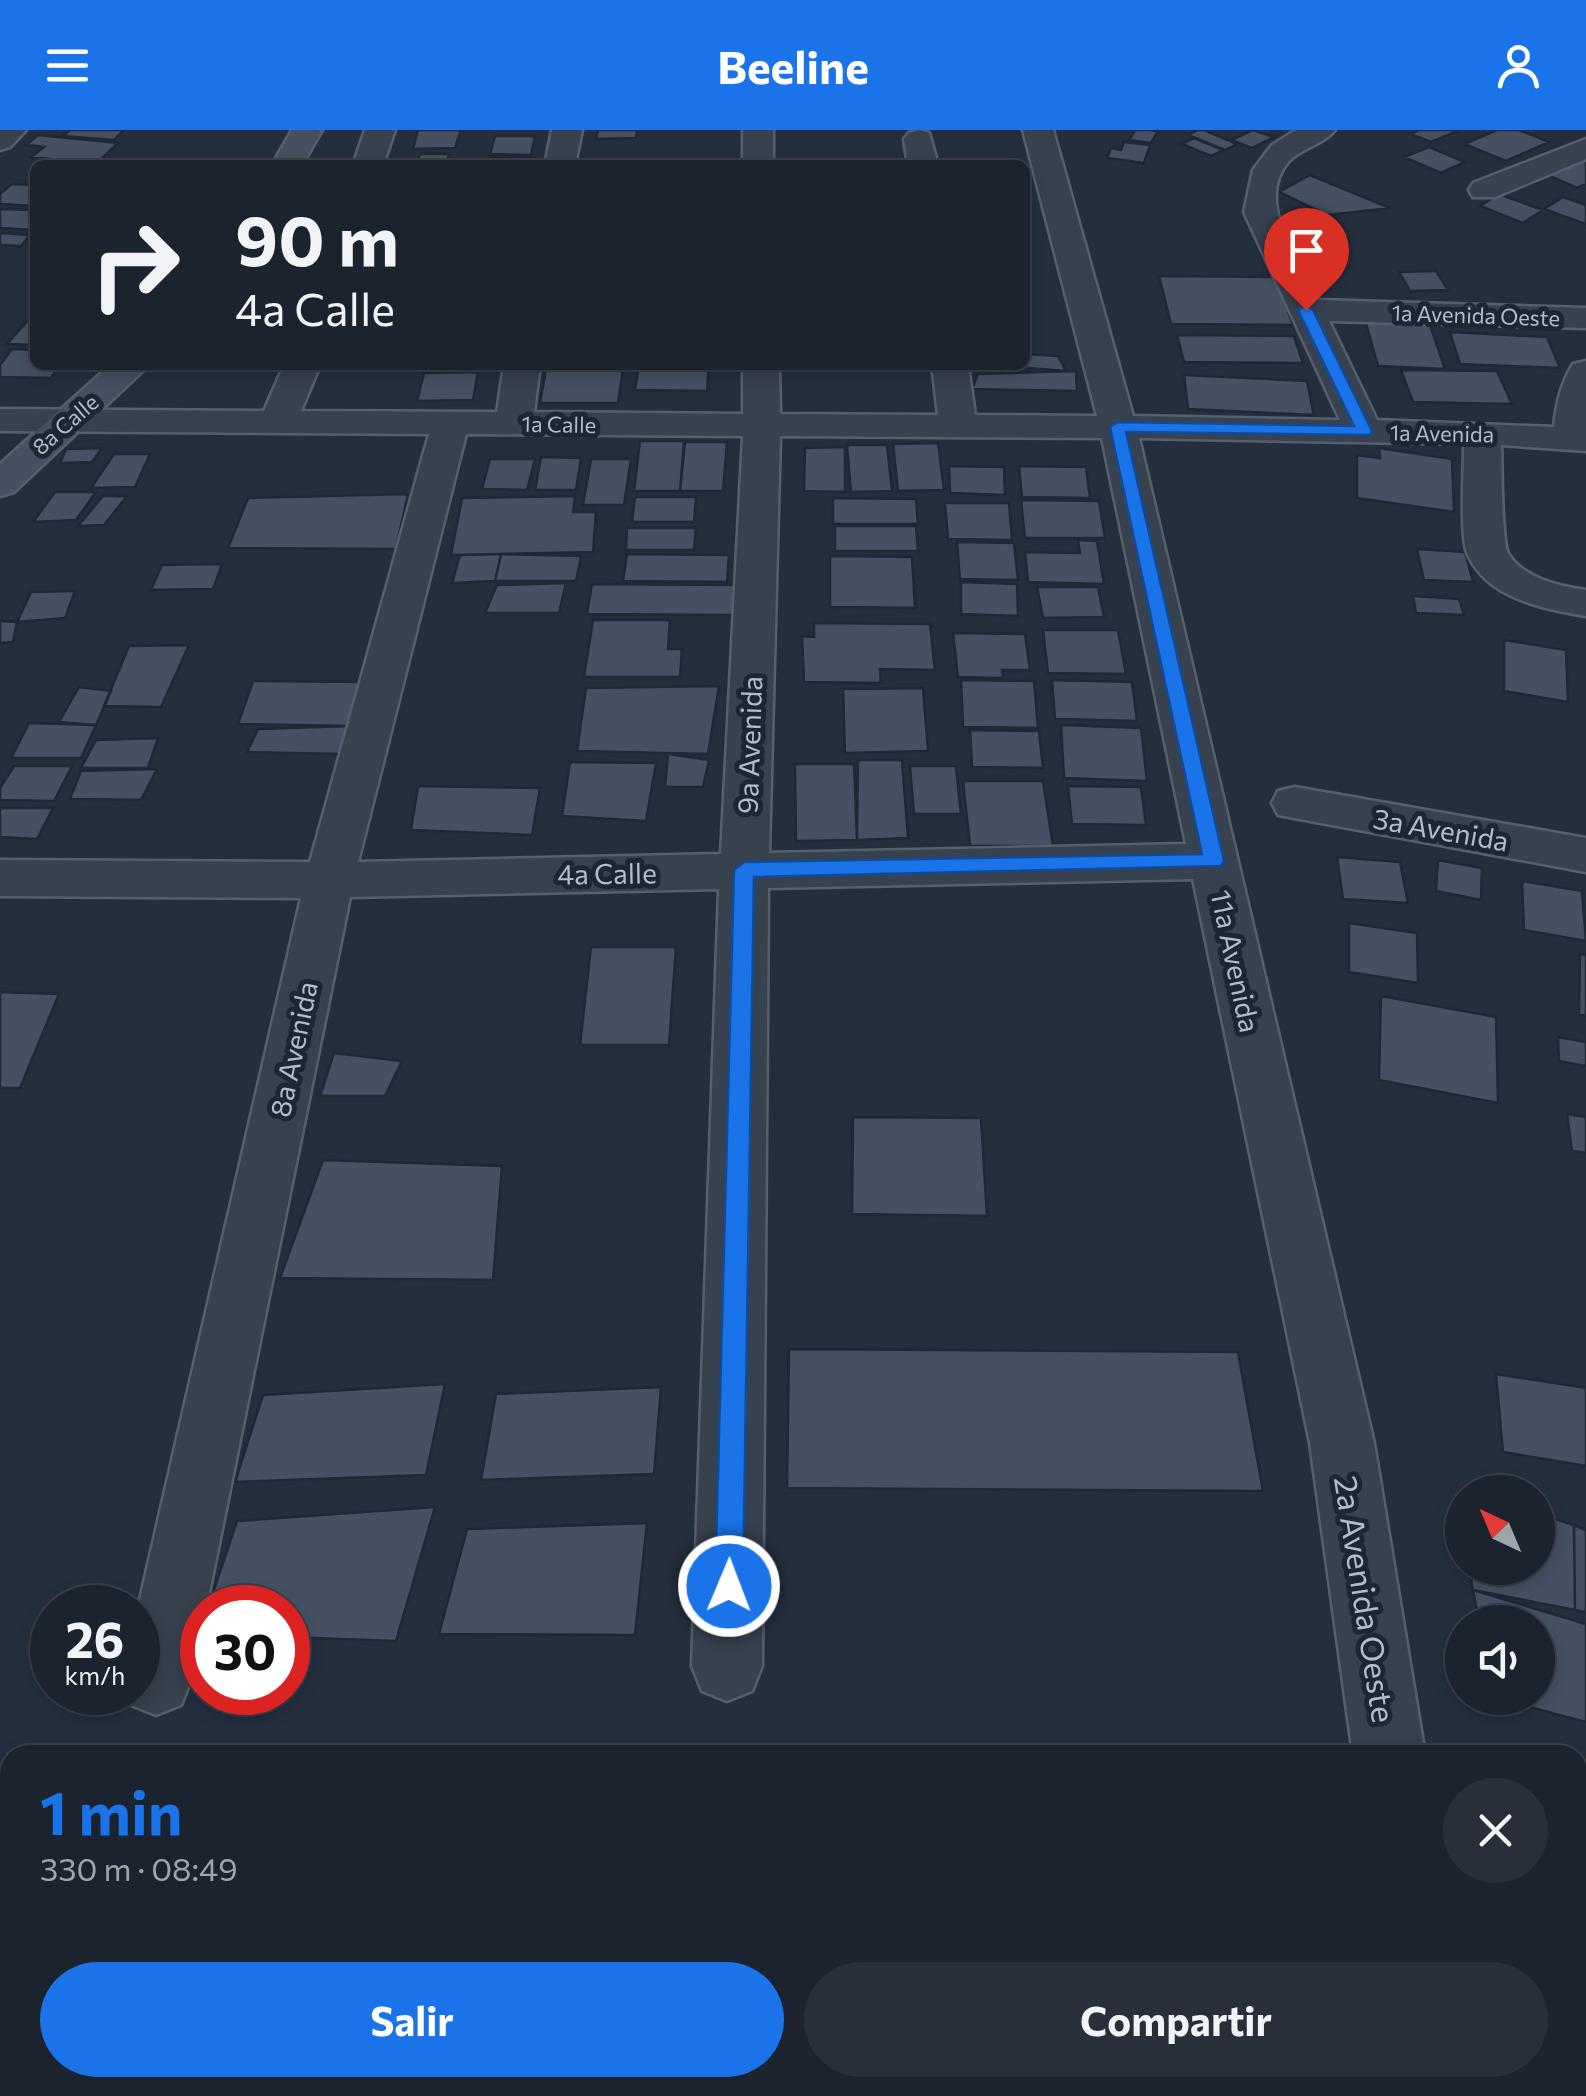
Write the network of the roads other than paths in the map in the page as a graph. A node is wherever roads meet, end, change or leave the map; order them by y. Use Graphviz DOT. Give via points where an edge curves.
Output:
graph roads {
  1 [pos="11,130"];
  2 [pos="308,130"];
  3 [pos="380,130"];
  4 [pos="566,130"];
  5 [pos="758,130"];
  6 [pos="1038,130"];
  7 [pos="1572,130"];
  8 [pos="1314,131"];
  9 [pos="1586,135"];
  10 [pos="0,141"];
  11 [pos="1586,148"];
  12 [pos="291,160"];
  13 [pos="370,160"];
  14 [pos="561,160"];
  15 [pos="758,160"];
  16 [pos="1484,190"];
  17 [pos="1306,310"];
  18 [pos="1586,318"];
  19 [pos="127,370"];
  20 [pos="300,370"];
  21 [pos="521,370"];
  22 [pos="760,370"];
  23 [pos="951,370"];
  24 [pos="1586,372"];
  25 [pos="0,420"];
  26 [pos="71,422"];
  27 [pos="277,423"];
  28 [pos="450,424"];
  29 [pos="514,424"];
  30 [pos="762,426"];
  31 [pos="958,427"];
  32 [pos="1118,427"];
  33 [pos="1364,431"];
  34 [pos="1482,433"];
  35 [pos="1579,439"];
  36 [pos="0,484"];
  37 [pos="1586,603"];
  38 [pos="1295,803"];
  39 [pos="1586,855"];
  40 [pos="1214,861"];
  41 [pos="744,870"];
  42 [pos="0,878"];
  43 [pos="330,880"];
  44 [pos="1342,1444"];
  45 [pos="160,1662"];
  46 [pos="727,1666"];
  47 [pos="1388,1745"];
  1 -- 10 [label="street"];
  2 -- 12 [label="street"];
  3 -- 13 [label="street"];
  4 -- 14 [label="street"];
  5 -- 15 [label="street"];
  6 -- 32 [label="street, 11a Avenida"];
  7 -- 9 [label="street"];
  8 -- 17 [label="street" via="1271,162 1260,185 1260,212"];
  11 -- 16 [label="street"];
  17 -- 18 [label="street, 1a Avenida Oeste"];
  17 -- 33 [label="street"];
  19 -- 26 [label="street, 8a Calle"];
  20 -- 27 [label="street"];
  21 -- 29 [label="street"];
  22 -- 30 [label="street, 9a Avenida"];
  23 -- 31 [label="street"];
  24 -- 35 [label="street" via="1574,405"];
  25 -- 26 [label="street, 1a Calle"];
  26 -- 27 [label="street, 1a Calle"];
  26 -- 36 [label="street, 8a Calle"];
  27 -- 28 [label="street, 1a Calle"];
  28 -- 29 [label="street, 1a Calle"];
  28 -- 43 [label="street, 8a Avenida"];
  29 -- 30 [label="street, 1a Calle"];
  30 -- 31 [label="street, 1a Calle"];
  30 -- 41 [label="street, 9a Avenida"];
  31 -- 32 [label="street, 1a Calle"];
  32 -- 33 [label="street, 1a Avenida"];
  32 -- 40 [label="street, 11a Avenida"];
  33 -- 34 [label="street, 1a Avenida"];
  34 -- 35 [label="street, 1a Avenida"];
  34 -- 37 [label="street" via="1486,552 1518,584"];
  38 -- 39 [label="street, 3a Avenida"];
  40 -- 41 [label="street, 4a Calle"];
  40 -- 44 [label="street, 11a Avenida"];
  41 -- 43 [label="street, 4a Calle"];
  41 -- 46 [label="street, 9a Avenida"];
  42 -- 43 [label="street, 4a Calle"];
  43 -- 45 [label="street, 8a Avenida"];
  44 -- 47 [label="street, 2a Avenida Oeste"];
}
